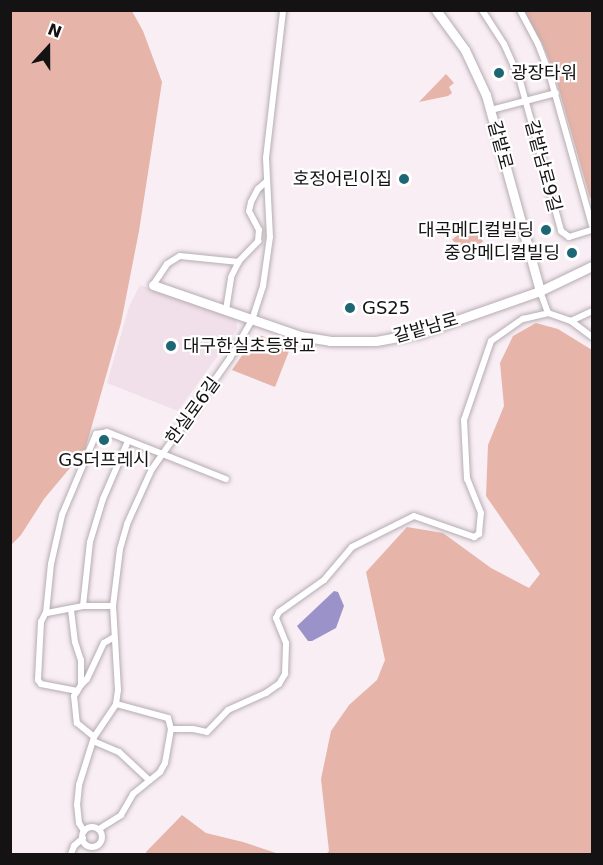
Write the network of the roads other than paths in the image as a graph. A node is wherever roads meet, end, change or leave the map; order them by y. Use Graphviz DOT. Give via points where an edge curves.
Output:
graph roads {
  1 [pos="283,10"];
  2 [pos="436,10"];
  3 [pos="482,10"];
  4 [pos="520,10"];
  5 [pos="555,93"];
  6 [pos="526,101"];
  7 [pos="490,110"];
  8 [pos="267,181"];
  9 [pos="592,225"];
  10 [pos="270,229"];
  11 [pos="592,230"];
  12 [pos="259,231"];
  13 [pos="239,262"];
  14 [pos="592,266"];
  15 [pos="153,285"];
  16 [pos="540,291"];
  17 [pos="226,310"];
  18 [pos="592,311"];
  19 [pos="548,313"];
  20 [pos="252,320"];
  21 [pos="571,321"];
  22 [pos="592,337"];
  23 [pos="128,441"];
  24 [pos="162,454"];
  25 [pos="226,479"];
  26 [pos="83,606"];
  27 [pos="113,606"];
  28 [pos="71,610"];
  29 [pos="46,612"];
  30 [pos="114,637"];
  31 [pos="79,688"];
  32 [pos="116,704"];
  33 [pos="171,729"];
  34 [pos="93,739"];
  35 [pos="149,780"];
  36 [pos="99,829"];
  37 [pos="83,835"];
  38 [pos="71,855"];
  1 -- 8 [label="street, 한실로6길" via="268,129"];
  2 -- 7 [label="main road, 갈밭로" via="476,69"];
  3 -- 6 [label="street" via="504,44"];
  4 -- 5 [label="street, 갈밭남로9길" via="538,44"];
  5 -- 6 [label="street"];
  5 -- 9 [label="street, 갈밭남로9길"];
  6 -- 7 [label="street"];
  6 -- 11 [label="street, 갈밭남로9길" via="561,231 569,237"];
  7 -- 16 [label="main road, 갈밭로"];
  8 -- 10 [label="street, 한실로6길"];
  8 -- 12 [label="street" via="258,189 249,211"];
  10 -- 12 [label="street"];
  10 -- 20 [label="street, 한실로6길" via="266,272"];
  12 -- 13 [label="street" via="258,241"];
  13 -- 15 [label="street" via="180,256 166,264"];
  13 -- 17 [label="street" via="231,278"];
  14 -- 16 [label="main road, 갈밭남로"];
  15 -- 17 [label="main road, 갈밭남로"];
  16 -- 19 [label="street"];
  16 -- 20 [label="main road, 갈밭남로" via="420,333 376,341 330,341 300,336"];
  17 -- 20 [label="main road, 갈밭남로"];
  18 -- 21 [label="street"];
  19 -- 21 [label="street"];
  19 -- 33 [label="street" via="523,319 491,341 465,420 467,479 481,513 479,534 474,537 414,516 352,547 324,580 279,612 276,618 286,643 285,674 279,684 228,710 207,732"];
  20 -- 24 [label="street, 한실로6길"];
  21 -- 22 [label="street"];
  23 -- 24 [label="street"];
  23 -- 26 [label="street" via="93,533"];
  23 -- 29 [label="street" via="107,432 96,434 60,525"];
  24 -- 25 [label="street"];
  24 -- 27 [label="street, 한실로6길" via="127,524"];
  26 -- 27 [label="street"];
  26 -- 28 [label="street"];
  27 -- 30 [label="street, 한실로6길"];
  28 -- 29 [label="street"];
  28 -- 31 [label="street" via="81,660"];
  29 -- 31 [label="street" via="41,622 38,680 41,684"];
  30 -- 31 [label="street" via="104,643"];
  30 -- 32 [label="street, 한실로6길"];
  31 -- 34 [label="street" via="74,696 76,723"];
  32 -- 33 [label="street" via="168,718"];
  32 -- 34 [label="street"];
  33 -- 35 [label="street" via="165,764"];
  34 -- 35 [label="street" via="119,752"];
  34 -- 37 [label="street" via="76,805"];
  35 -- 36 [label="street" via="133,794 121,815"];
  36 -- 37 [label="street" via="93,827"];
  36 -- 37 [label="street" via="102,838 97,845 88,845"];
  37 -- 38 [label="street"];
}
